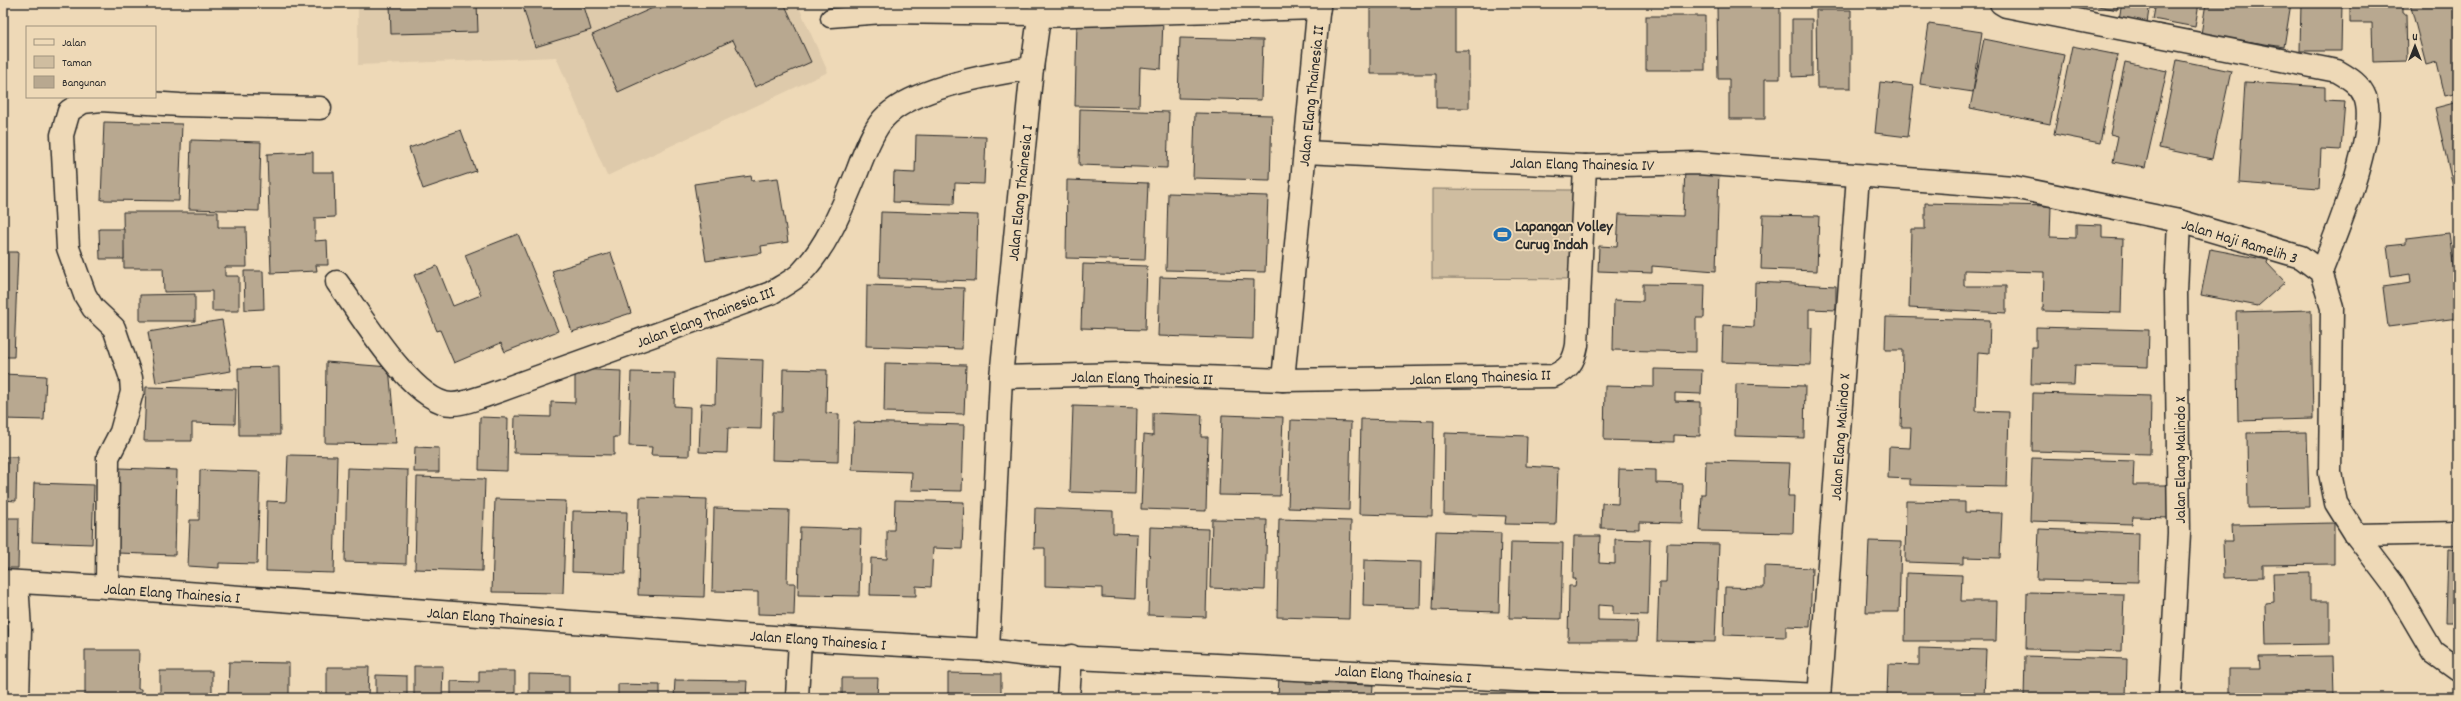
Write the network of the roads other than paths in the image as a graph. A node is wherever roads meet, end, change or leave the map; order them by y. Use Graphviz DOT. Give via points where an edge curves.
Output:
graph roads {
  1 [pos="2001,3"];
  2 [pos="1319,5"];
  3 [pos="1040,10"];
  4 [pos="830,18"];
  5 [pos="1032,68"];
  6 [pos="320,108"];
  7 [pos="1305,152"];
  8 [pos="1585,166"];
  9 [pos="1858,176"];
  10 [pos="2179,221"];
  11 [pos="2321,272"];
  12 [pos="338,282"];
  13 [pos="1001,377"];
  14 [pos="1283,380"];
  15 [pos="2458,533"];
  16 [pos="2356,535"];
  17 [pos="10,582"];
  18 [pos="107,587"];
  19 [pos="800,639"];
  20 [pos="988,650"];
  21 [pos="1071,656"];
  22 [pos="2458,670"];
  23 [pos="1819,696"];
  24 [pos="18,698"];
  25 [pos="796,698"];
  26 [pos="1068,698"];
  27 [pos="2170,698"];
  1 -- 11 [label="street" via="2337,71 2355,82 2365,97 2369,118 2349,202"];
  2 -- 3 [label="street"];
  2 -- 7 [label="street, Jalan Elang Thainesia II"];
  3 -- 4 [label="lane"];
  3 -- 5 [label="street, Jalan Elang Thainesia I"];
  5 -- 12 [label="street, Jalan Elang Thainesia III" via="979,76 923,95 895,110 880,122 841,211 818,254 800,274 771,293 485,396 452,404 434,399 394,364"];
  5 -- 13 [label="street, Jalan Elang Thainesia I"];
  6 -- 18 [label="street" via="180,105 101,100 83,102 69,111 62,135 68,248 85,295 93,308 114,328 131,378 132,392 121,432 108,457"];
  7 -- 8 [label="street, Jalan Elang Thainesia IV"];
  7 -- 14 [label="street, Jalan Elang Thainesia II"];
  8 -- 9 [label="street, Jalan Elang Thainesia IV" via="1698,163"];
  8 -- 14 [label="street, Jalan Elang Thainesia II" via="1577,345 1574,360 1566,370 1553,376"];
  9 -- 10 [label="street, Jalan Haji Ramelih 3" via="2013,187"];
  9 -- 23 [label="street, Jalan Elang Malindo X"];
  10 -- 11 [label="street, Jalan Haji Ramelih 3" via="2301,256"];
  10 -- 27 [label="street, Jalan Elang Malindo X" via="2176,292 2179,532"];
  11 -- 16 [label="street" via="2332,308 2330,473 2336,503"];
  13 -- 14 [label="street, Jalan Elang Thainesia II" via="1122,374"];
  13 -- 20 [label="street, Jalan Elang Thainesia I"];
  15 -- 16 [label="street"];
  16 -- 22 [label="street" via="2393,584 2434,652"];
  17 -- 18 [label="street, Jalan Elang Thainesia I"];
  17 -- 24 [label="street" via="20,630"];
  18 -- 19 [label="street, Jalan Elang Thainesia I"];
  19 -- 20 [label="street, Jalan Elang Thainesia I"];
  19 -- 25 [label="street"];
  20 -- 21 [label="street, Jalan Elang Thainesia I" via="1036,656"];
  21 -- 23 [label="street, Jalan Elang Thainesia I"];
  21 -- 26 [label="street"];
}
